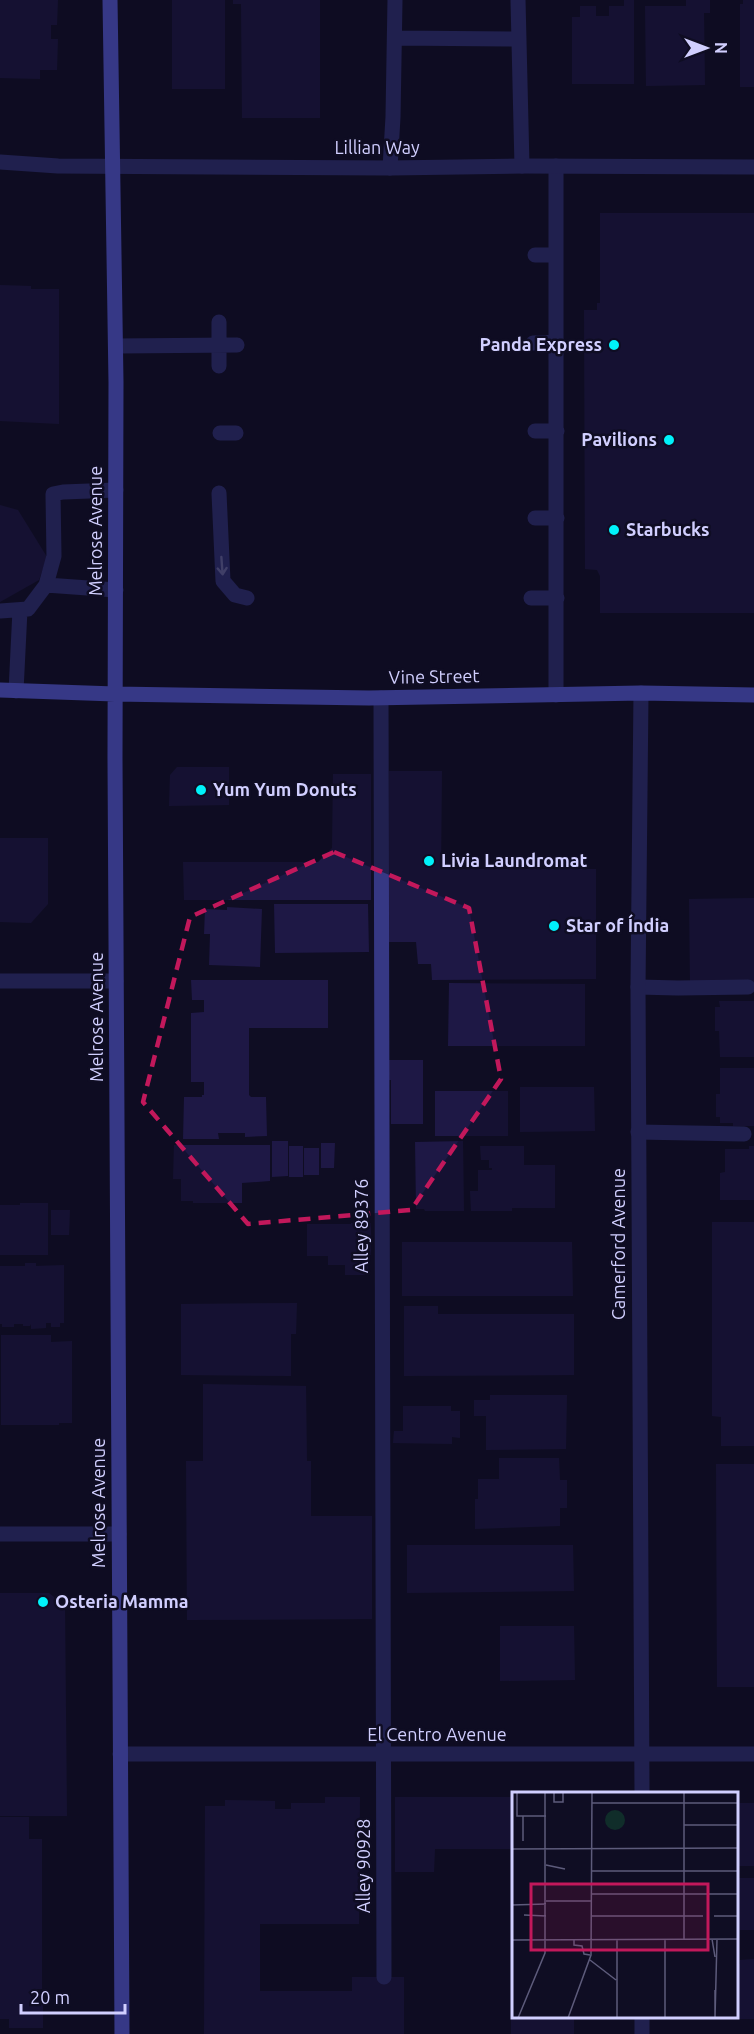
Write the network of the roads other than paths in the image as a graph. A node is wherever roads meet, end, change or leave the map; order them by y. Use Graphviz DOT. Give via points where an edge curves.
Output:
graph roads {
  1 [pos="110,0"];
  2 [pos="395,0"];
  3 [pos="518,0"];
  4 [pos="394,38"];
  5 [pos="519,39"];
  6 [pos="0,162"];
  7 [pos="111,166"];
  8 [pos="522,166"];
  9 [pos="556,166"];
  10 [pos="754,167"];
  11 [pos="390,168"];
  12 [pos="535,255"];
  13 [pos="556,255"];
  14 [pos="219,322"];
  15 [pos="557,342"];
  16 [pos="533,343"];
  17 [pos="219,345"];
  18 [pos="237,345"];
  19 [pos="116,346"];
  20 [pos="219,366"];
  21 [pos="536,431"];
  22 [pos="557,431"];
  23 [pos="116,490"];
  24 [pos="219,493"];
  25 [pos="535,518"];
  26 [pos="557,518"];
  27 [pos="46,585"];
  28 [pos="116,590"];
  29 [pos="247,598"];
  30 [pos="531,598"];
  31 [pos="557,598"];
  32 [pos="20,610"];
  33 [pos="0,611"];
  34 [pos="0,690"];
  35 [pos="16,691"];
  36 [pos="641,693"];
  37 [pos="115,694"];
  38 [pos="556,695"];
  39 [pos="754,695"];
  40 [pos="381,698"];
  41 [pos="0,981"];
  42 [pos="116,981"];
  43 [pos="638,987"];
  44 [pos="748,987"];
  45 [pos="638,1132"];
  46 [pos="744,1134"];
  47 [pos="0,1534"];
  48 [pos="119,1534"];
  49 [pos="120,1754"];
  50 [pos="754,1754"];
  51 [pos="383,1755"];
  52 [pos="642,1755"];
  53 [pos="642,1792"];
  54 [pos="384,1977"];
  55 [pos="122,2034"];
  1 -- 7 [label="main road, Melrose Avenue"];
  2 -- 4 [label="street"];
  3 -- 5 [label="street"];
  4 -- 5 [label="street"];
  4 -- 11 [label="street"];
  5 -- 8 [label="street"];
  6 -- 7 [label="street, Lillian Way"];
  7 -- 11 [label="street, Lillian Way"];
  7 -- 19 [label="main road, Melrose Avenue"];
  8 -- 9 [label="street, Lillian Way"];
  8 -- 11 [label="street, Lillian Way"];
  9 -- 10 [label="street, Lillian Way"];
  9 -- 13 [label="street"];
  12 -- 13 [label="street"];
  13 -- 15 [label="street"];
  14 -- 17 [label="street"];
  15 -- 16 [label="street"];
  15 -- 22 [label="street"];
  17 -- 18 [label="street"];
  17 -- 19 [label="street"];
  17 -- 20 [label="street"];
  19 -- 23 [label="main road, Melrose Avenue"];
  21 -- 22 [label="street"];
  22 -- 26 [label="street"];
  23 -- 27 [label="street" via="52,494 54,556"];
  23 -- 28 [label="main road, Melrose Avenue"];
  24 -- 29 [label="street, one-way" via="223,581 235,595"];
  25 -- 26 [label="street"];
  26 -- 31 [label="street"];
  27 -- 28 [label="street"];
  27 -- 32 [label="street" via="28,609"];
  28 -- 37 [label="main road, Melrose Avenue"];
  30 -- 31 [label="street"];
  31 -- 38 [label="street"];
  32 -- 33 [label="street"];
  32 -- 35 [label="street"];
  34 -- 35 [label="main road, Vine Street"];
  35 -- 37 [label="main road, Vine Street"];
  36 -- 38 [label="main road, Vine Street"];
  36 -- 39 [label="main road, Vine Street"];
  36 -- 43 [label="street, Camerford Avenue"];
  37 -- 40 [label="main road, Vine Street"];
  37 -- 42 [label="main road, Melrose Avenue"];
  38 -- 40 [label="main road, Vine Street"];
  40 -- 51 [label="street, Alley 89376"];
  41 -- 42 [label="street"];
  42 -- 48 [label="main road, Melrose Avenue"];
  43 -- 44 [label="street"];
  43 -- 45 [label="street, Camerford Avenue"];
  45 -- 46 [label="street"];
  45 -- 52 [label="street, Camerford Avenue"];
  47 -- 48 [label="street"];
  48 -- 49 [label="main road, Melrose Avenue"];
  49 -- 51 [label="street, El Centro Avenue"];
  49 -- 55 [label="main road, Melrose Avenue"];
  50 -- 52 [label="street, El Centro Avenue"];
  51 -- 52 [label="street, El Centro Avenue"];
  51 -- 54 [label="street, Alley 90928"];
  52 -- 53 [label="street, Camerford Avenue"];
}
